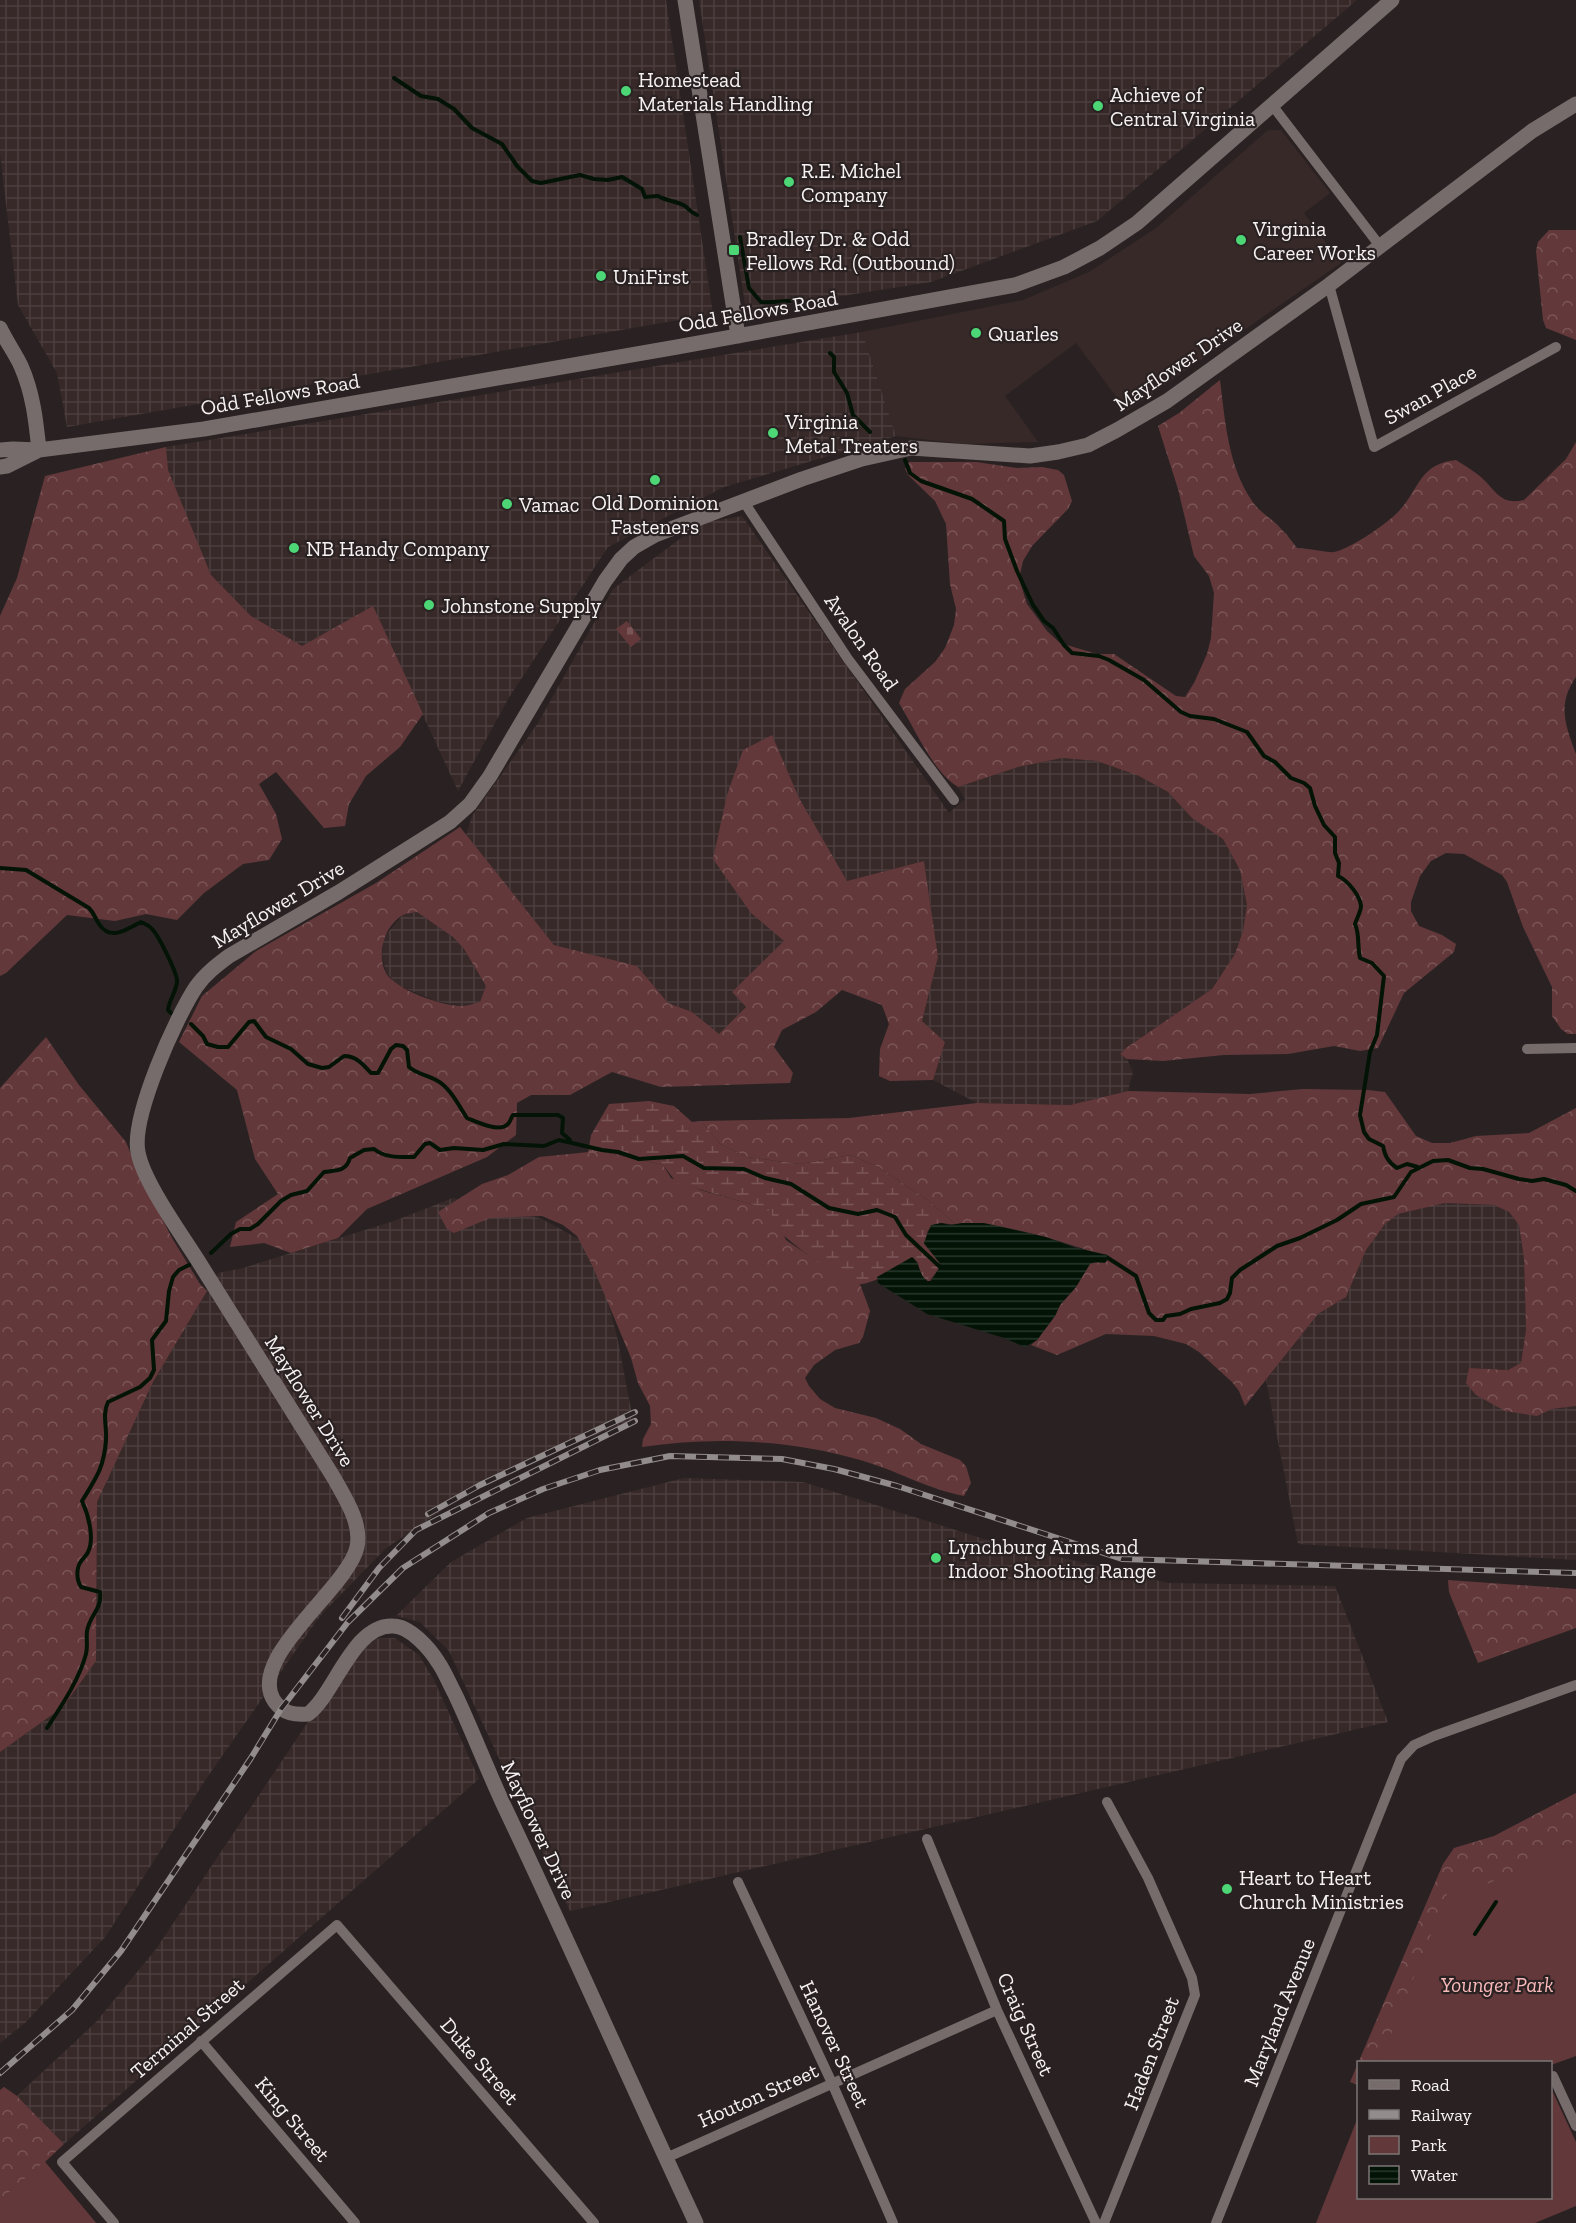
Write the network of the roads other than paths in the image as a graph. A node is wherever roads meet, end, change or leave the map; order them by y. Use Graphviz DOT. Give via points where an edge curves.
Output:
graph roads {
  1 [pos="685,0"];
  2 [pos="1392,0"];
  3 [pos="1576,104"];
  4 [pos="1272,105"];
  5 [pos="1380,246"];
  6 [pos="1329,285"];
  7 [pos="0,328"];
  8 [pos="738,336"];
  9 [pos="1556,347"];
  10 [pos="0,450"];
  11 [pos="39,450"];
  12 [pos="0,467"];
  13 [pos="744,502"];
  14 [pos="954,800"];
  15 [pos="1576,1048"];
  16 [pos="1527,1049"];
  17 [pos="1576,1685"];
  18 [pos="1107,1802"];
  19 [pos="927,1839"];
  20 [pos="738,1882"];
  21 [pos="337,1925"];
  22 [pos="997,2010"];
  23 [pos="201,2041"];
  24 [pos="1553,2076"];
  25 [pos="832,2083"];
  26 [pos="1576,2126"];
  27 [pos="666,2158"];
  28 [pos="114,2223"];
  29 [pos="355,2223"];
  30 [pos="594,2223"];
  31 [pos="696,2223"];
  32 [pos="893,2223"];
  33 [pos="1096,2223"];
  34 [pos="1104,2223"];
  35 [pos="1216,2223"];
  1 -- 8 [label="street"];
  2 -- 4 [label="street, Odd Fellows Road"];
  3 -- 5 [label="street, Mayflower Drive" via="1532,131"];
  4 -- 5 [label="street"];
  4 -- 8 [label="street, Odd Fellows Road" via="1137,223 1064,267 1015,285"];
  5 -- 6 [label="street, Mayflower Drive"];
  6 -- 9 [label="street, Swan Place" via="1374,447"];
  6 -- 13 [label="street, Mayflower Drive" via="1167,401 1088,445 1030,456 911,448 862,459"];
  7 -- 11 [label="street" via="27,379"];
  8 -- 11 [label="street, Odd Fellows Road" via="204,429"];
  10 -- 11 [label="street, Odd Fellows Road"];
  11 -- 12 [label="street, Odd Fellows Road"];
  13 -- 14 [label="street, Avalon Road" via="848,659"];
  13 -- 27 [label="street, Mayflower Drive" via="655,535 621,559 490,776 470,804 450,822 213,968 196,987 177,1022 148,1093 136,1142 144,1172 334,1478 358,1530 351,1566 277,1658 270,1676 272,1696 286,1712 308,1714 323,1699 359,1643 382,1628 400,1628 428,1648 462,1709"];
  15 -- 16 [label="street"];
  17 -- 35 [label="street, Maryland Avenue" via="1434,1736 1414,1745 1401,1759"];
  18 -- 34 [label="street, Haden Street" via="1148,1878 1195,1995"];
  19 -- 22 [label="street, Craig Street"];
  20 -- 25 [label="street, Hanover Street"];
  21 -- 23 [label="street, Terminal Street"];
  21 -- 30 [label="street, Duke Street"];
  22 -- 25 [label="street, Houton Street"];
  22 -- 33 [label="street, Craig Street"];
  23 -- 28 [label="street, Terminal Street" via="63,2162"];
  23 -- 29 [label="street, King Street"];
  24 -- 26 [label="street"];
  25 -- 27 [label="street, Houton Street"];
  25 -- 32 [label="street, Hanover Street"];
  27 -- 31 [label="street, Mayflower Drive"];
}
